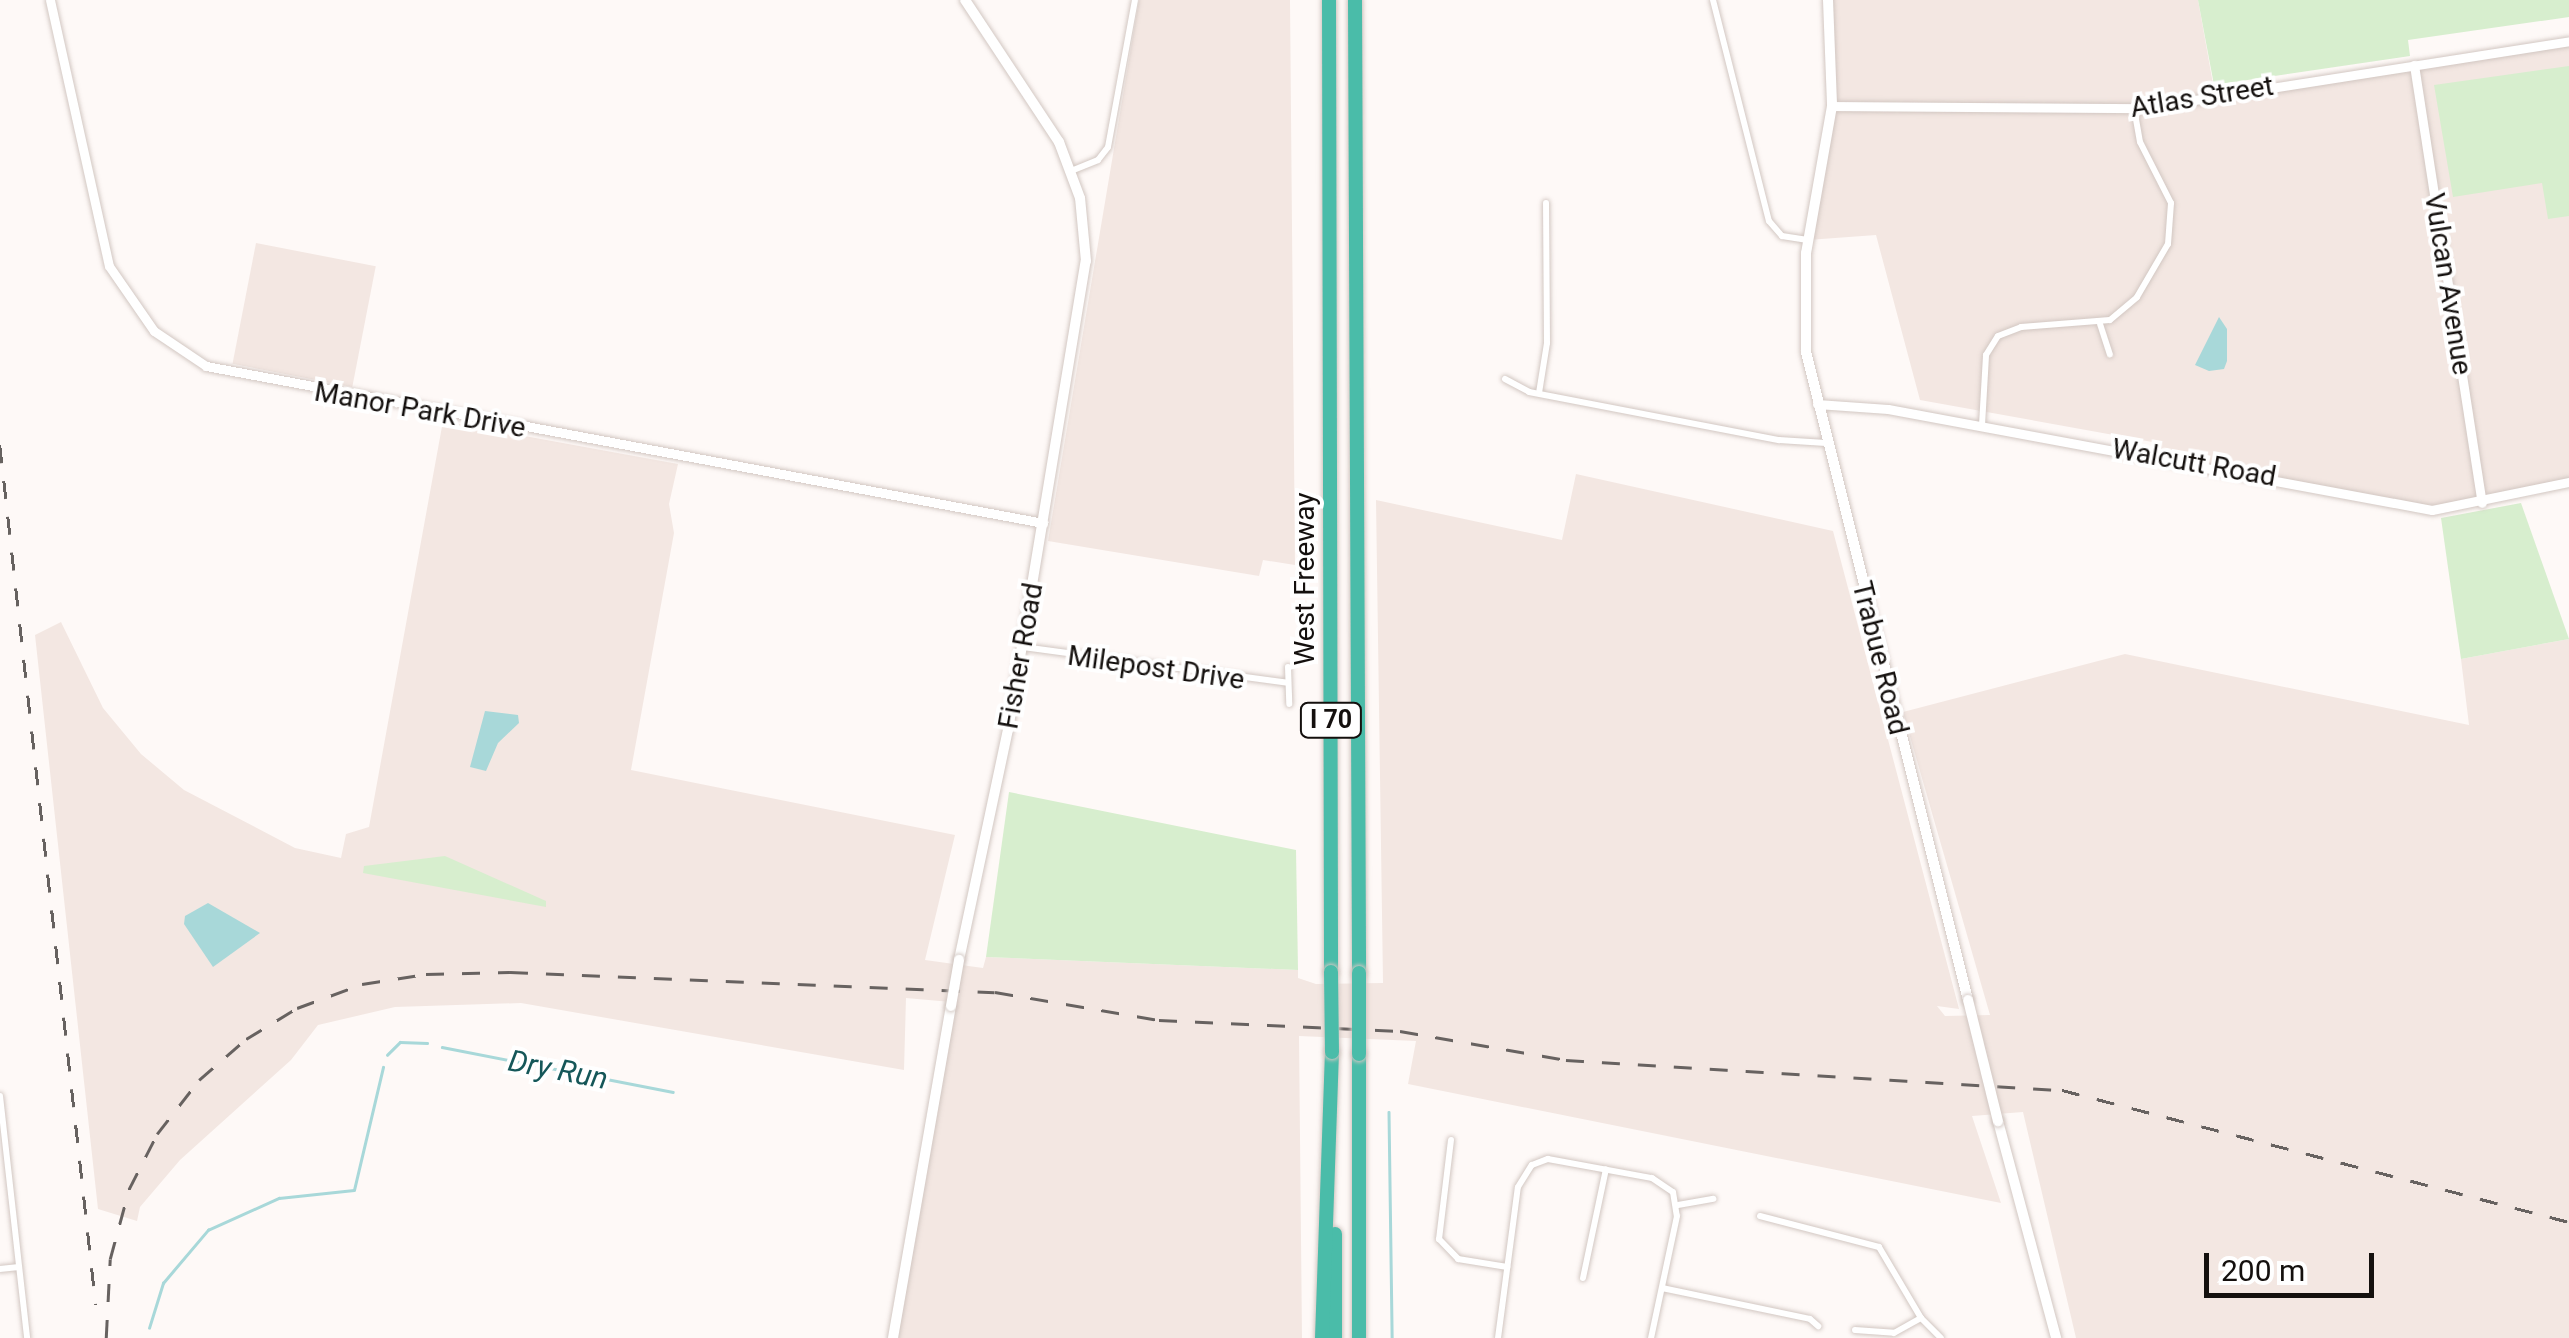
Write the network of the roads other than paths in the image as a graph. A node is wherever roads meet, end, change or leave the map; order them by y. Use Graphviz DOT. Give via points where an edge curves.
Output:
graph roads {
  1 [pos="50,0"];
  2 [pos="965,0"];
  3 [pos="1134,0"];
  4 [pos="1358,0"];
  5 [pos="1713,0"];
  6 [pos="1828,0"];
  7 [pos="1328,4"];
  8 [pos="2569,41"];
  9 [pos="2414,65"];
  10 [pos="1832,106"];
  11 [pos="2134,109"];
  12 [pos="1071,171"];
  13 [pos="1546,204"];
  14 [pos="1808,240"];
  15 [pos="2100,324"];
  16 [pos="2110,354"];
  17 [pos="1505,380"];
  18 [pos="1539,394"];
  19 [pos="1817,404"];
  20 [pos="1982,425"];
  21 [pos="1826,442"];
  22 [pos="2569,482"];
  23 [pos="2482,503"];
  24 [pos="1043,523"];
  25 [pos="1023,647"];
  26 [pos="1288,667"];
  27 [pos="1288,684"];
  28 [pos="1289,704"];
  29 [pos="1332,1052"];
  30 [pos="0,1096"];
  31 [pos="1451,1140"];
  32 [pos="1606,1170"];
  33 [pos="1360,1198"];
  34 [pos="1714,1198"];
  35 [pos="1678,1205"];
  36 [pos="1760,1216"];
  37 [pos="19,1267"];
  38 [pos="1507,1268"];
  39 [pos="0,1269"];
  40 [pos="1583,1278"];
  41 [pos="1662,1288"];
  42 [pos="1921,1318"];
  43 [pos="1818,1326"];
  44 [pos="1855,1330"];
  45 [pos="27,1338"];
  46 [pos="894,1338"];
  47 [pos="1324,1338"];
  48 [pos="1336,1338"];
  49 [pos="1360,1338"];
  50 [pos="1367,1338"];
  51 [pos="1498,1338"];
  52 [pos="1651,1338"];
  53 [pos="1942,1338"];
  54 [pos="2056,1338"];
  1 -- 24 [label="street, Manor Park Drive" via="109,266 154,331 206,366"];
  2 -- 12 [label="main road, Fisher Road" via="1046,120"];
  3 -- 12 [label="street" via="1108,146 1098,160"];
  4 -- 33 [label="highway, West Freeway / I 70, bridge"];
  5 -- 14 [label="street" via="1769,222 1782,236"];
  6 -- 10 [label="main road, Trabue Road"];
  7 -- 29 [label="highway, West Freeway / I 70, bridge"];
  8 -- 9 [label="street, Atlas Street"];
  9 -- 11 [label="street, Atlas Street"];
  9 -- 23 [label="street, Vulcan Avenue"];
  10 -- 11 [label="street, Atlas Street"];
  10 -- 14 [label="main road, Trabue Road"];
  11 -- 15 [label="street" via="2140,142 2171,203 2172,231 2137,296"];
  12 -- 24 [label="main road, Fisher Road" via="1083,216 1085,276"];
  13 -- 18 [label="street" via="1547,343"];
  14 -- 19 [label="main road, Trabue Road" via="1803,317"];
  15 -- 16 [label="street"];
  15 -- 20 [label="street" via="2021,326 1998,336 1986,354"];
  17 -- 18 [label="street"];
  18 -- 21 [label="street" via="1779,440"];
  19 -- 20 [label="street, Walcutt Road" via="1840,401"];
  19 -- 21 [label="main road, Trabue Road"];
  20 -- 23 [label="street, Walcutt Road" via="2432,510"];
  21 -- 54 [label="main road, Trabue Road, bridge"];
  22 -- 23 [label="street, Walcutt Road"];
  24 -- 25 [label="main road, Fisher Road"];
  25 -- 27 [label="street, Milepost Drive"];
  25 -- 46 [label="main road, Fisher Road, bridge" via="959,960"];
  26 -- 27 [label="street"];
  27 -- 28 [label="street"];
  29 -- 47 [label="highway"];
  29 -- 48 [label="highway, West Freeway / I 70"];
  30 -- 37 [label="street"];
  31 -- 38 [label="street" via="1439,1239 1458,1258"];
  32 -- 35 [label="street" via="1664,1183"];
  32 -- 38 [label="street" via="1548,1159 1525,1171"];
  32 -- 40 [label="street"];
  33 -- 49 [label="highway, West Freeway / I 70"];
  33 -- 50 [label="highway"];
  34 -- 35 [label="street"];
  35 -- 41 [label="street"];
  36 -- 42 [label="street" via="1880,1247"];
  37 -- 39 [label="street"];
  37 -- 45 [label="street"];
  38 -- 51 [label="street"];
  41 -- 43 [label="street"];
  41 -- 52 [label="street"];
  42 -- 44 [label="street" via="1894,1332"];
  42 -- 53 [label="street"];
}
